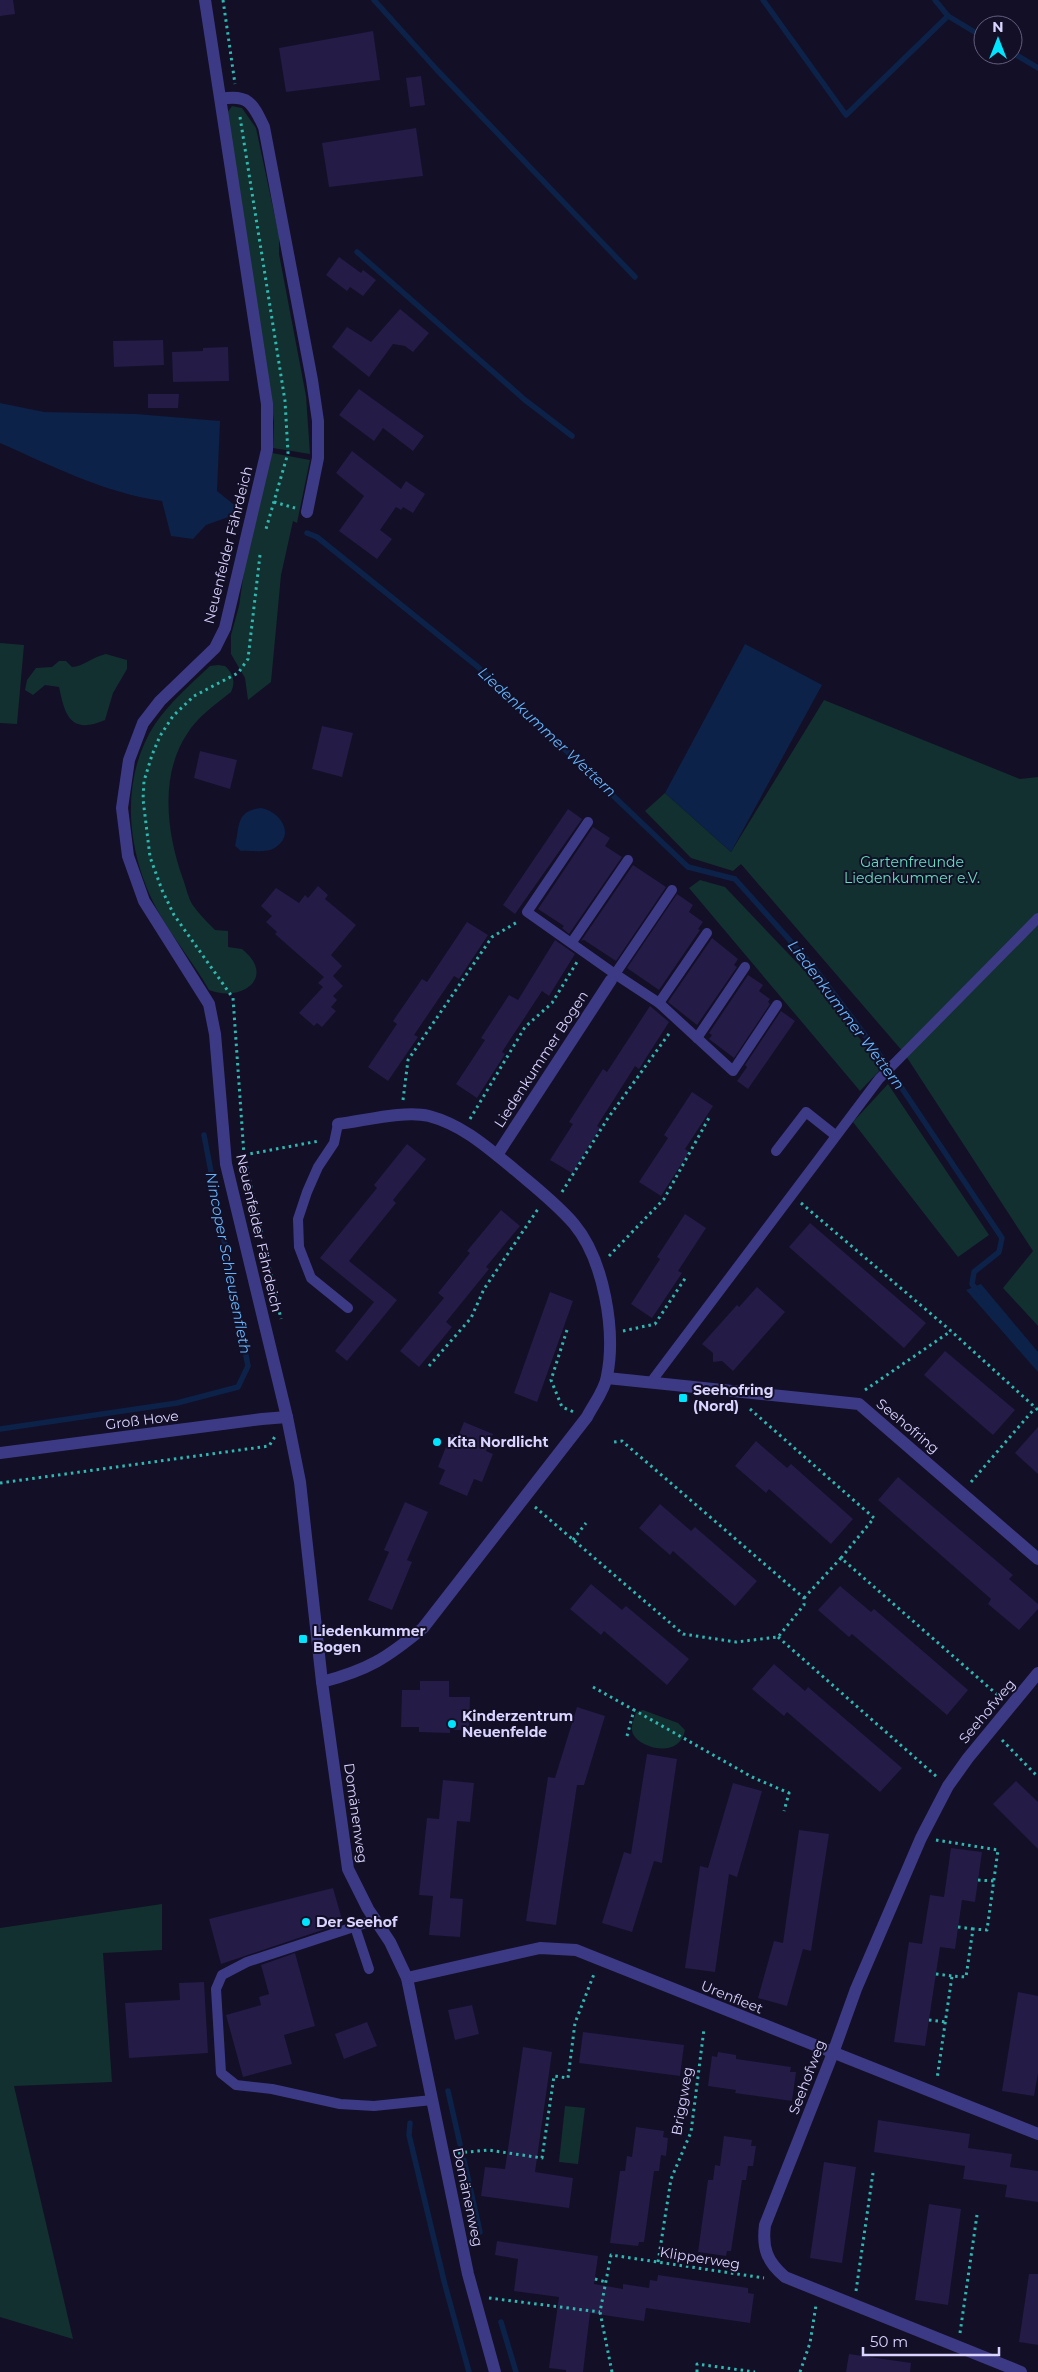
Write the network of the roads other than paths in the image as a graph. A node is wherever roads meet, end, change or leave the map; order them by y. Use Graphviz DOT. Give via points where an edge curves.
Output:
graph roads {
  1 [pos="205,0"];
  2 [pos="221,98"];
  3 [pos="304,511"];
  4 [pos="588,822"];
  5 [pos="628,860"];
  6 [pos="672,890"];
  7 [pos="1038,918"];
  8 [pos="707,933"];
  9 [pos="572,942"];
  10 [pos="745,967"];
  11 [pos="613,977"];
  12 [pos="660,1003"];
  13 [pos="777,1005"];
  14 [pos="698,1038"];
  15 [pos="338,1124"];
  16 [pos="835,1134"];
  17 [pos="776,1151"];
  18 [pos="497,1155"];
  19 [pos="348,1308"];
  20 [pos="607,1378"];
  21 [pos="651,1382"];
  22 [pos="287,1417"];
  23 [pos="0,1453"];
  24 [pos="1038,1559"];
  25 [pos="1038,1673"];
  26 [pos="322,1682"];
  27 [pos="375,1920"];
  28 [pos="355,1927"];
  29 [pos="369,1969"];
  30 [pos="407,1978"];
  31 [pos="833,2053"];
  32 [pos="432,2100"];
  33 [pos="1038,2134"];
  34 [pos="495,2372"];
  35 [pos="1021,2372"];
  1 -- 2 [label="street, Neuenfelder Fährdeich"];
  2 -- 3 [label="street" via="237,96 254,105 264,127 318,420 318,458"];
  2 -- 22 [label="street, Neuenfelder Fährdeich" via="267,404 266,450 225,628 215,648 160,701 143,723 129,760 122,808 128,856 144,901 208,1004 215,1034 226,1164"];
  4 -- 9 [label="lane" via="528,912"];
  5 -- 9 [label="lane"];
  6 -- 11 [label="lane"];
  7 -- 16 [label="lane" via="879,1079"];
  8 -- 12 [label="lane"];
  9 -- 11 [label="lane"];
  10 -- 14 [label="lane"];
  11 -- 12 [label="lane"];
  11 -- 18 [label="street, Liedenkummer Bogen"];
  12 -- 14 [label="lane"];
  13 -- 14 [label="lane" via="732,1071"];
  15 -- 18 [label="street" via="426,1116 454,1124"];
  15 -- 19 [label="lane" via="334,1143 318,1167 298,1219 299,1247 311,1278"];
  16 -- 17 [label="lane" via="806,1112"];
  16 -- 21 [label="lane"];
  18 -- 20 [label="street" via="575,1226 598,1267 610,1334"];
  20 -- 21 [label="street, Seehofring"];
  20 -- 26 [label="street" via="587,1417 423,1628 394,1652 358,1672"];
  21 -- 24 [label="street, Seehofring" via="859,1404"];
  22 -- 23 [label="street, Groß Hove"];
  22 -- 26 [label="street, Domänenweg" via="300,1482"];
  25 -- 31 [label="street, Seehofweg" via="948,1786 921,1838 856,1989"];
  26 -- 27 [label="street, Domänenweg" via="348,1869"];
  27 -- 28 [label="lane"];
  27 -- 30 [label="street, Domänenweg" via="390,1942"];
  28 -- 29 [label="lane"];
  28 -- 32 [label="lane" via="247,1962 222,1975 216,1989 221,2073 236,2085 272,2089 340,2104 374,2106"];
  30 -- 31 [label="street, Urenfleet" via="540,1948 576,1950"];
  30 -- 32 [label="street, Domänenweg"];
  31 -- 33 [label="street, Urenfleet"];
  31 -- 35 [label="street, Seehofweg" via="765,2224 766,2257 786,2277"];
  32 -- 34 [label="street, Domänenweg" via="476,2302"];
}
